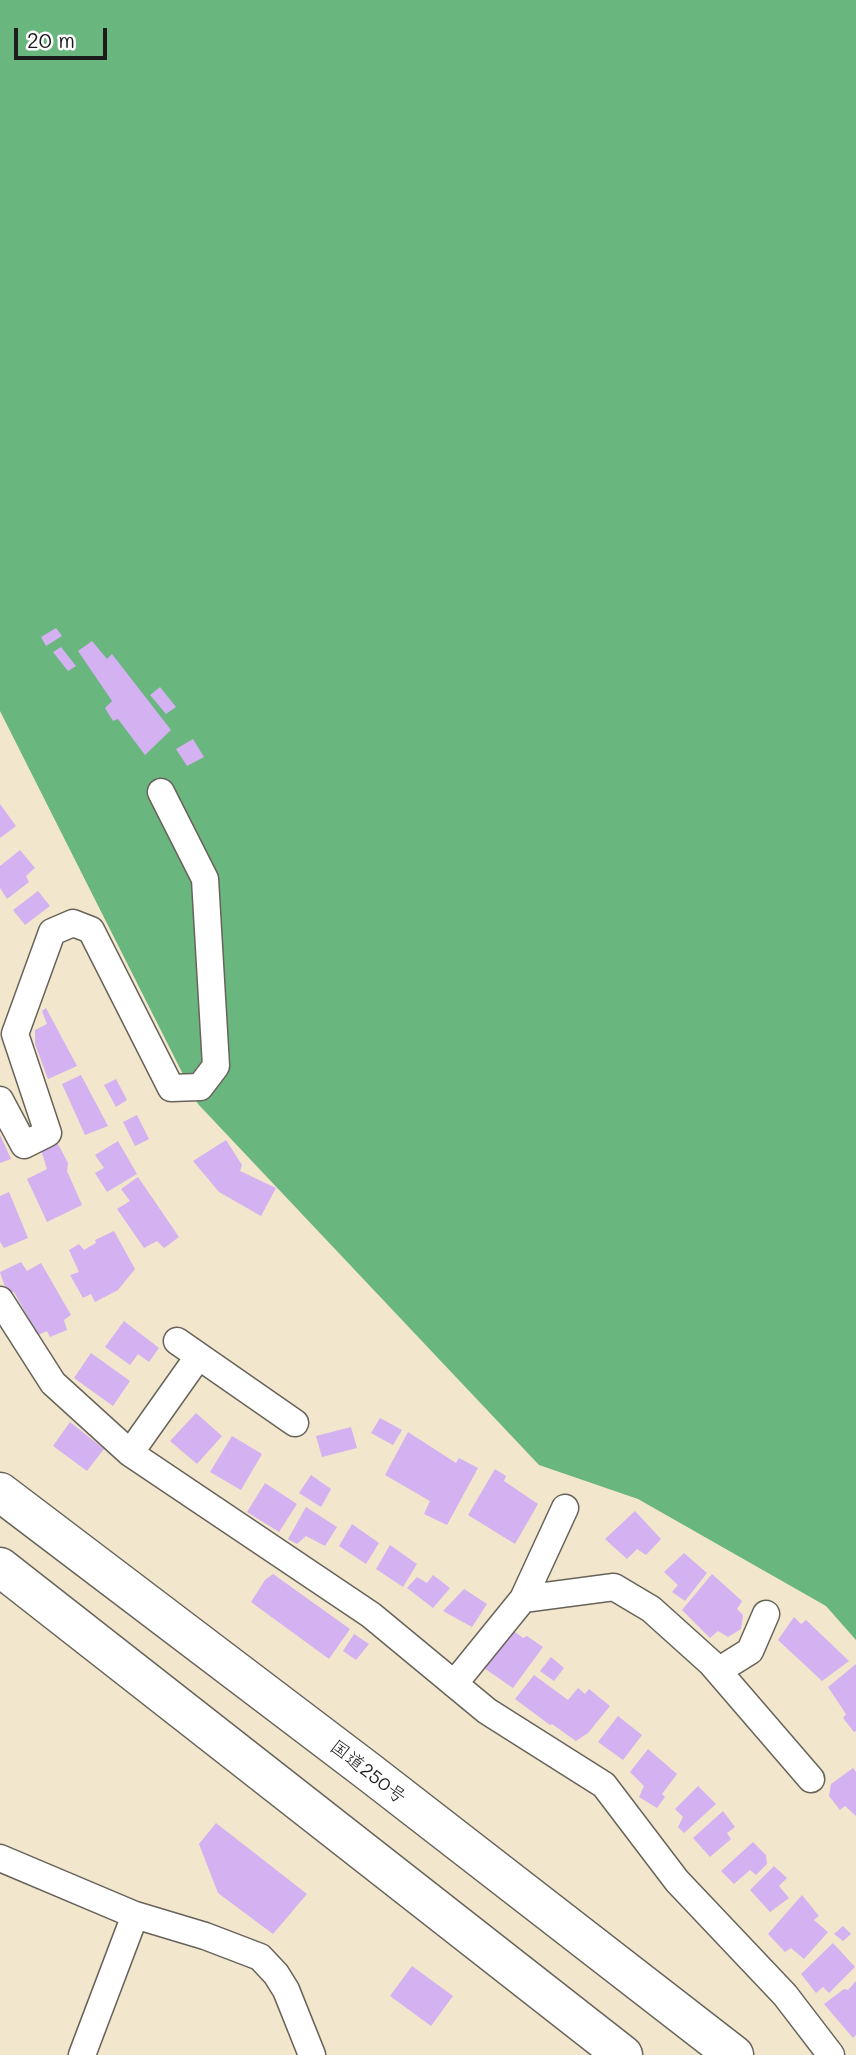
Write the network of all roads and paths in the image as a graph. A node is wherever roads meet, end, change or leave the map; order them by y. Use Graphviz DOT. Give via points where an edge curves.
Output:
graph roads {
  1 [pos="161,792"];
  2 [pos="0,1100"];
  3 [pos="0,1300"];
  4 [pos="295,1423"];
  5 [pos="130,1453"];
  6 [pos="0,1492"];
  7 [pos="565,1508"];
  8 [pos="0,1567"];
  9 [pos="523,1600"];
  10 [pos="766,1614"];
  11 [pos="718,1671"];
  12 [pos="454,1684"];
  13 [pos="811,1779"];
  14 [pos="0,1857"];
  15 [pos="135,1915"];
  16 [pos="82,2055"];
  17 [pos="312,2055"];
  18 [pos="623,2055"];
  19 [pos="734,2055"];
  20 [pos="831,2055"];
  1 -- 2 [label="street" via="205,880 216,1066 200,1087 171,1088 91,930 73,923 52,932 15,1034 48,1133 23,1145"];
  3 -- 5 [label="street" via="53,1383"];
  4 -- 5 [label="street" via="188,1349"];
  5 -- 12 [label="street" via="371,1615"];
  6 -- 19 [label="highway, 国道250号"];
  7 -- 9 [label="street"];
  8 -- 18 [label="highway"];
  9 -- 11 [label="street" via="614,1587 651,1609"];
  9 -- 12 [label="street"];
  10 -- 11 [label="street" via="750,1651"];
  11 -- 13 [label="street"];
  12 -- 20 [label="street" via="487,1712 604,1785 677,1881 785,1995"];
  14 -- 15 [label="street"];
  15 -- 16 [label="street"];
  15 -- 17 [label="street" via="260,1957 286,1990"];
}
